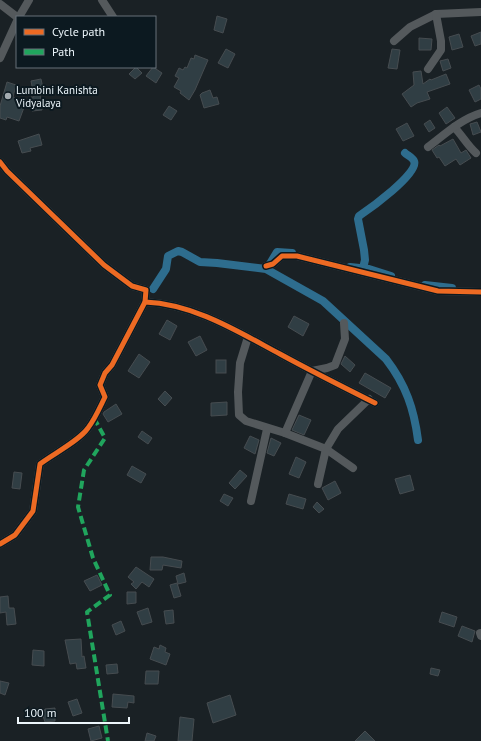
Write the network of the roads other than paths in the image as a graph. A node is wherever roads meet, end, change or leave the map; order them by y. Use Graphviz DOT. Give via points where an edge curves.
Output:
graph roads {
  1 [pos="29,0"];
  2 [pos="102,0"];
  3 [pos="0,4"];
  4 [pos="481,12"];
  5 [pos="436,14"];
  6 [pos="17,16"];
  7 [pos="19,16"];
  8 [pos="112,16"];
  9 [pos="16,23"];
  10 [pos="394,41"];
  11 [pos="0,57"];
  12 [pos="428,69"];
  13 [pos="481,113"];
  14 [pos="454,127"];
  15 [pos="428,147"];
  16 [pos="476,153"];
  17 [pos="0,162"];
  18 [pos="269,265"];
  19 [pos="481,292"];
  20 [pos="145,302"];
  21 [pos="344,323"];
  22 [pos="248,337"];
  23 [pos="312,371"];
  24 [pos="267,429"];
  25 [pos="284,433"];
  26 [pos="326,449"];
  27 [pos="353,468"];
  28 [pos="318,484"];
  29 [pos="251,501"];
  30 [pos="0,544"];
  1 -- 7 [label="street"];
  2 -- 8 [label="street"];
  3 -- 6 [label="street"];
  4 -- 5 [label="street"];
  5 -- 10 [label="street" via="410,27"];
  5 -- 12 [label="street" via="441,50"];
  9 -- 11 [label="street"];
  13 -- 14 [label="street"];
  14 -- 15 [label="street"];
  14 -- 16 [label="street"];
  17 -- 20 [label="street" via="104,265 132,286 146,290"];
  18 -- 19 [label="street" via="282,256 297,256 438,290"];
  20 -- 22 [label="street" via="158,302 196,312"];
  20 -- 30 [label="street" via="112,365 105,373 100,385 105,397 91,424 77,438 40,464 33,511 15,535"];
  21 -- 23 [label="street" via="344,339 335,365"];
  22 -- 23 [label="street"];
  22 -- 24 [label="street" via="240,363 240,415 246,421"];
  23 -- 25 [label="street"];
  23 -- 26 [label="street" via="372,401 338,429"];
  24 -- 25 [label="street"];
  24 -- 29 [label="street"];
  25 -- 26 [label="street"];
  26 -- 27 [label="street"];
  26 -- 28 [label="street"];
}
